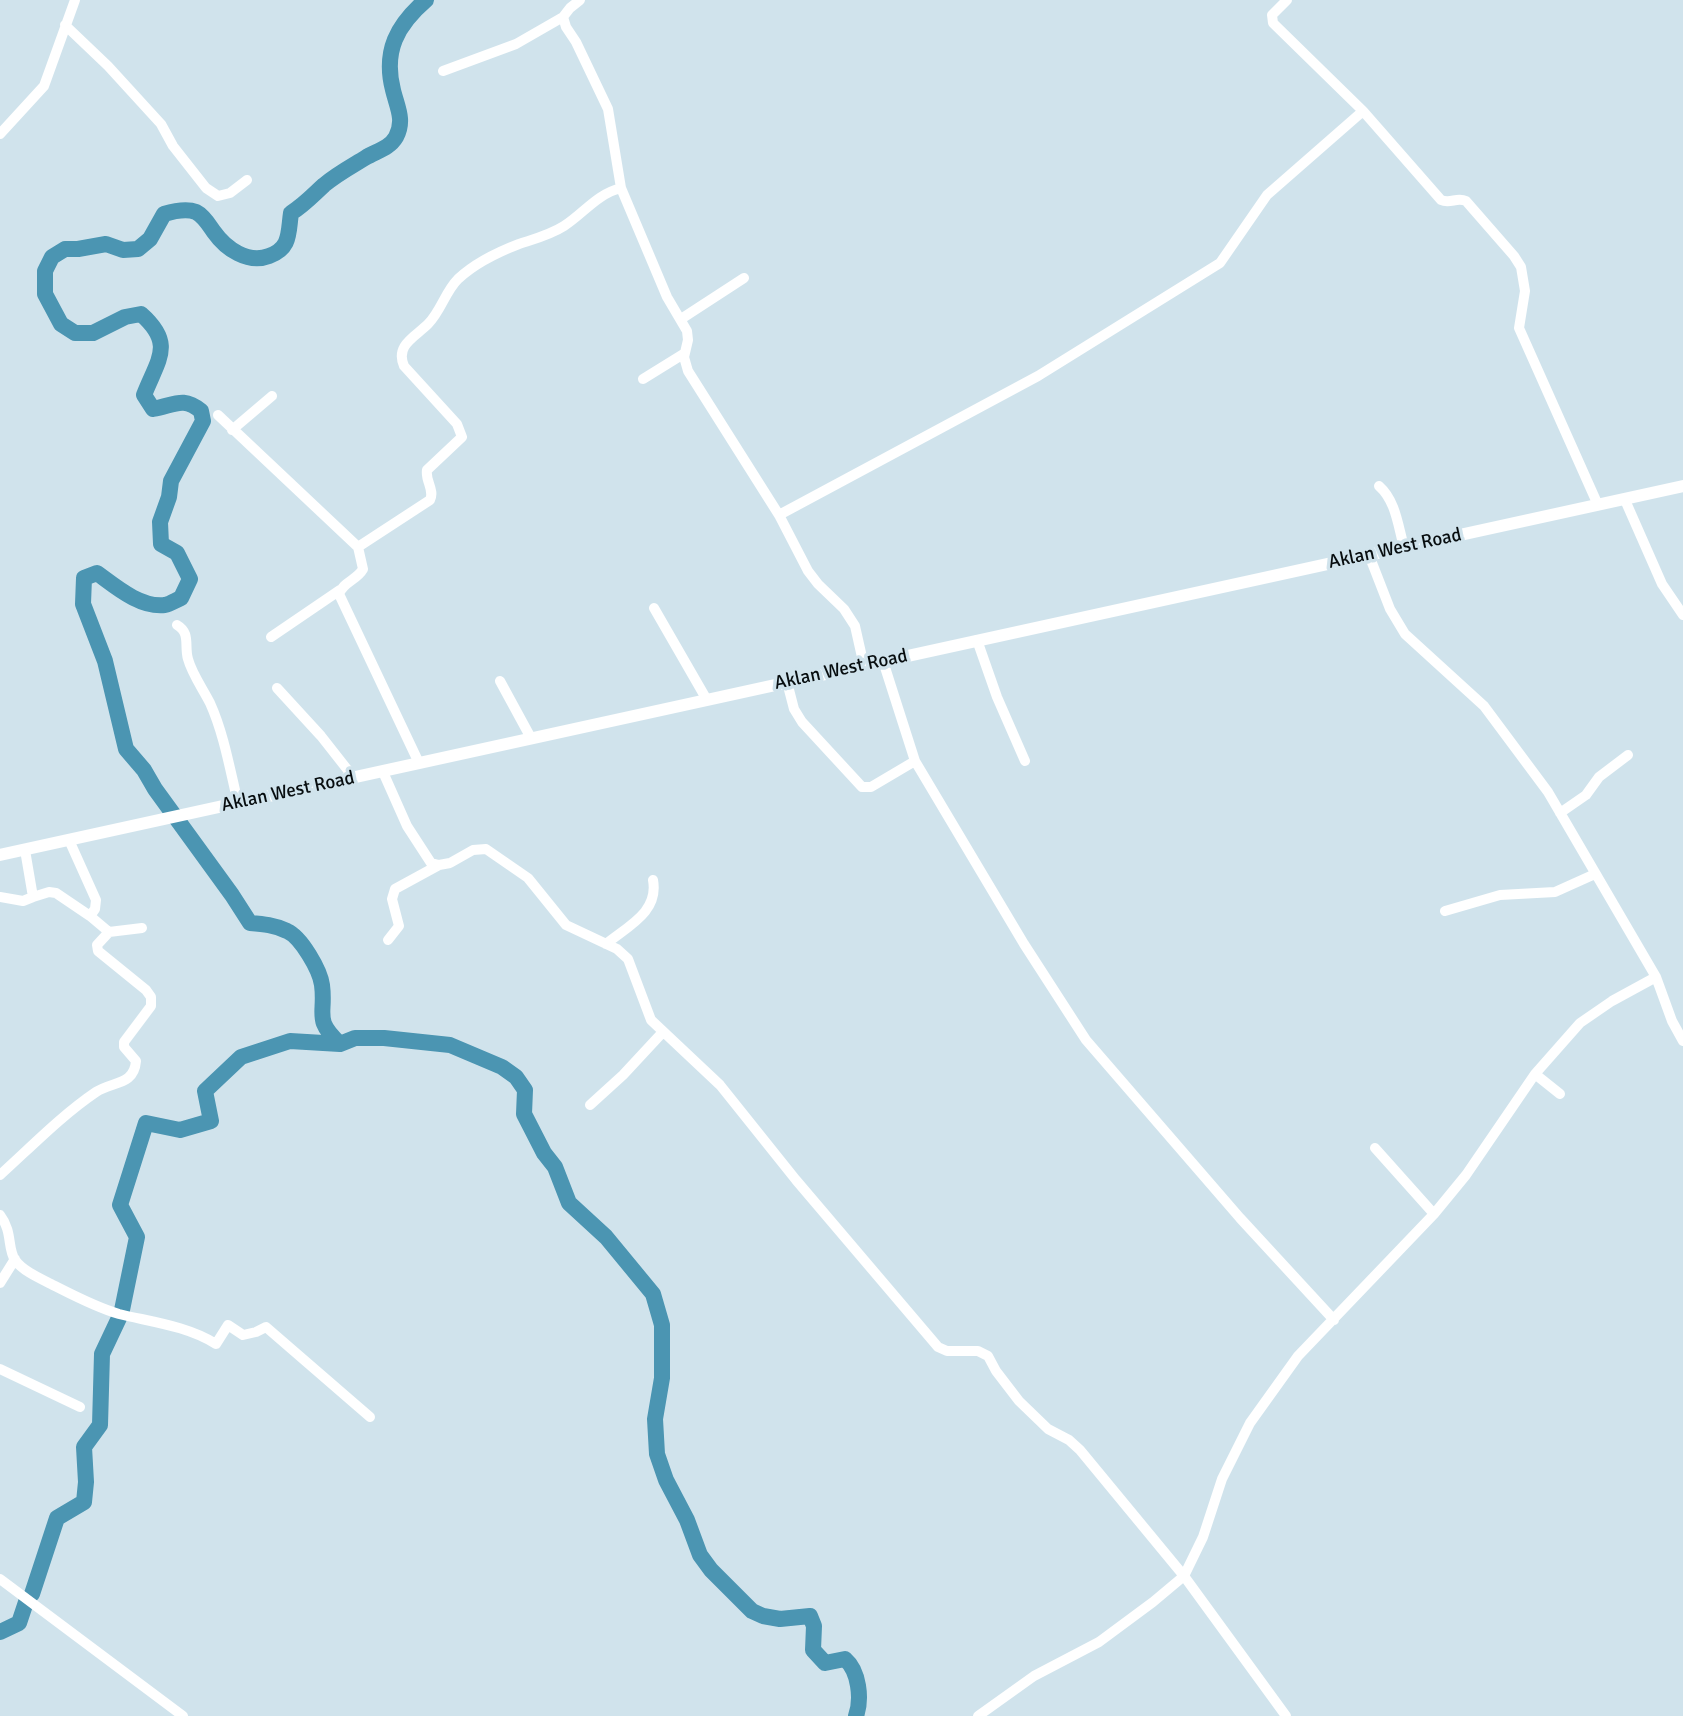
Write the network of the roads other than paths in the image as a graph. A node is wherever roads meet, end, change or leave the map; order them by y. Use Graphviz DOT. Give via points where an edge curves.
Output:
graph roads {
  1 [pos="75,0"];
  2 [pos="580,0"];
  3 [pos="1287,0"];
  4 [pos="563,17"];
  5 [pos="65,25"];
  6 [pos="443,71"];
  7 [pos="1363,111"];
  8 [pos="0,134"];
  9 [pos="247,180"];
  10 [pos="621,188"];
  11 [pos="744,278"];
  12 [pos="681,319"];
  13 [pos="685,352"];
  14 [pos="643,379"];
  15 [pos="272,396"];
  16 [pos="218,415"];
  17 [pos="232,430"];
  18 [pos="1379,486"];
  19 [pos="1683,486"];
  20 [pos="1625,500"];
  21 [pos="1598,505"];
  22 [pos="779,515"];
  23 [pos="358,547"];
  24 [pos="1404,547"];
  25 [pos="1369,555"];
  26 [pos="340,590"];
  27 [pos="654,607"];
  28 [pos="1683,615"];
  29 [pos="177,625"];
  30 [pos="271,637"];
  31 [pos="977,640"];
  32 [pos="883,661"];
  33 [pos="864,666"];
  34 [pos="499,681"];
  35 [pos="787,682"];
  36 [pos="277,688"];
  37 [pos="707,700"];
  38 [pos="531,738"];
  39 [pos="1628,755"];
  40 [pos="915,761"];
  41 [pos="1026,761"];
  42 [pos="419,763"];
  43 [pos="383,772"];
  44 [pos="354,778"];
  45 [pos="238,803"];
  46 [pos="1560,813"];
  47 [pos="69,840"];
  48 [pos="25,849"];
  49 [pos="0,855"];
  50 [pos="439,865"];
  51 [pos="1595,874"];
  52 [pos="653,880"];
  53 [pos="0,897"];
  54 [pos="33,897"];
  55 [pos="1445,911"];
  56 [pos="90,916"];
  57 [pos="142,928"];
  58 [pos="109,932"];
  59 [pos="388,940"];
  60 [pos="606,944"];
  61 [pos="1656,977"];
  62 [pos="662,1033"];
  63 [pos="1683,1041"];
  64 [pos="1535,1074"];
  65 [pos="1560,1094"];
  66 [pos="590,1105"];
  67 [pos="1375,1148"];
  68 [pos="0,1175"];
  69 [pos="1434,1214"];
  70 [pos="0,1215"];
  71 [pos="15,1259"];
  72 [pos="0,1283"];
  73 [pos="1335,1320"];
  74 [pos="0,1368"];
  75 [pos="80,1407"];
  76 [pos="370,1417"];
  77 [pos="1184,1576"];
  78 [pos="0,1579"];
  79 [pos="183,1716"];
  80 [pos="978,1716"];
  81 [pos="1286,1716"];
  1 -- 5 [label="street"];
  2 -- 4 [label="street"];
  3 -- 7 [label="street" via="1272,15 1273,23"];
  4 -- 6 [label="street" via="516,44"];
  4 -- 10 [label="street" via="608,110"];
  5 -- 8 [label="street" via="44,86"];
  5 -- 9 [label="street" via="161,124 206,188 218,196"];
  7 -- 21 [label="street" via="1441,200 1465,201 1517,261 1525,291 1519,327"];
  7 -- 22 [label="street" via="1268,195 1220,263 1038,376"];
  10 -- 12 [label="street" via="667,297"];
  10 -- 23 [label="street" via="602,195 564,226 498,252 463,276 438,314 403,346 404,366 457,424 461,437 427,470 430,500"];
  11 -- 12 [label="street"];
  12 -- 13 [label="street" via="687,331"];
  13 -- 14 [label="street"];
  13 -- 22 [label="street" via="688,371"];
  15 -- 17 [label="street"];
  16 -- 17 [label="street"];
  17 -- 23 [label="street"];
  18 -- 24 [label="street" via="1391,501"];
  19 -- 20 [label="main road, Aklan West Road"];
  20 -- 21 [label="main road, Aklan West Road"];
  20 -- 28 [label="street" via="1662,584"];
  21 -- 24 [label="main road, Aklan West Road"];
  22 -- 33 [label="street" via="808,571 855,626"];
  23 -- 26 [label="street" via="363,569"];
  24 -- 25 [label="main road, Aklan West Road"];
  25 -- 31 [label="main road, Aklan West Road"];
  25 -- 46 [label="street" via="1405,634 1484,706"];
  26 -- 30 [label="street"];
  26 -- 42 [label="street"];
  27 -- 37 [label="street"];
  29 -- 45 [label="street" via="187,635 188,660 220,731"];
  31 -- 32 [label="main road, Aklan West Road"];
  31 -- 41 [label="street"];
  32 -- 33 [label="main road, Aklan West Road"];
  32 -- 40 [label="street"];
  33 -- 35 [label="main road, Aklan West Road"];
  34 -- 38 [label="street"];
  35 -- 37 [label="main road, Aklan West Road"];
  35 -- 40 [label="street" via="802,722 862,787 871,787"];
  36 -- 44 [label="street"];
  37 -- 38 [label="main road, Aklan West Road"];
  38 -- 42 [label="main road, Aklan West Road"];
  39 -- 46 [label="street"];
  40 -- 73 [label="street" via="1086,1041"];
  42 -- 43 [label="main road, Aklan West Road"];
  43 -- 44 [label="main road, Aklan West Road"];
  43 -- 50 [label="street" via="423,854"];
  44 -- 45 [label="main road, Aklan West Road"];
  45 -- 47 [label="main road, Aklan West Road"];
  46 -- 51 [label="street"];
  47 -- 48 [label="main road, Aklan West Road"];
  47 -- 56 [label="street" via="96,900"];
  48 -- 49 [label="main road, Aklan West Road"];
  48 -- 54 [label="street"];
  50 -- 59 [label="street" via="395,889 392,900 398,926"];
  50 -- 60 [label="street" via="486,849 528,878 566,925"];
  51 -- 55 [label="street" via="1555,892 1500,895"];
  51 -- 61 [label="street"];
  52 -- 60 [label="street" via="655,893 646,912"];
  53 -- 54 [label="street" via="23,901"];
  54 -- 56 [label="street" via="56,893"];
  56 -- 58 [label="street"];
  57 -- 58 [label="street"];
  58 -- 68 [label="street" via="97,945 98,951 151,997 151,1006 124,1042 136,1061 135,1069 127,1080 99,1090 83,1102"];
  60 -- 62 [label="street" via="628,959 651,1020"];
  61 -- 63 [label="street"];
  61 -- 64 [label="street" via="1580,1023"];
  62 -- 66 [label="street"];
  62 -- 77 [label="street" via="720,1085 938,1347 988,1356 1019,1401 1048,1429 1080,1450"];
  64 -- 65 [label="street"];
  64 -- 69 [label="street"];
  67 -- 69 [label="street"];
  69 -- 73 [label="street"];
  70 -- 71 [label="street" via="10,1233"];
  71 -- 72 [label="street"];
  71 -- 76 [label="street" via="31,1273 83,1301 216,1344 228,1325 243,1335 266,1327"];
  73 -- 77 [label="street" via="1298,1356 1250,1423 1222,1479"];
  74 -- 75 [label="street"];
  77 -- 80 [label="street" via="1099,1642 1034,1676"];
  77 -- 81 [label="street"];
  78 -- 79 [label="street"];
}
